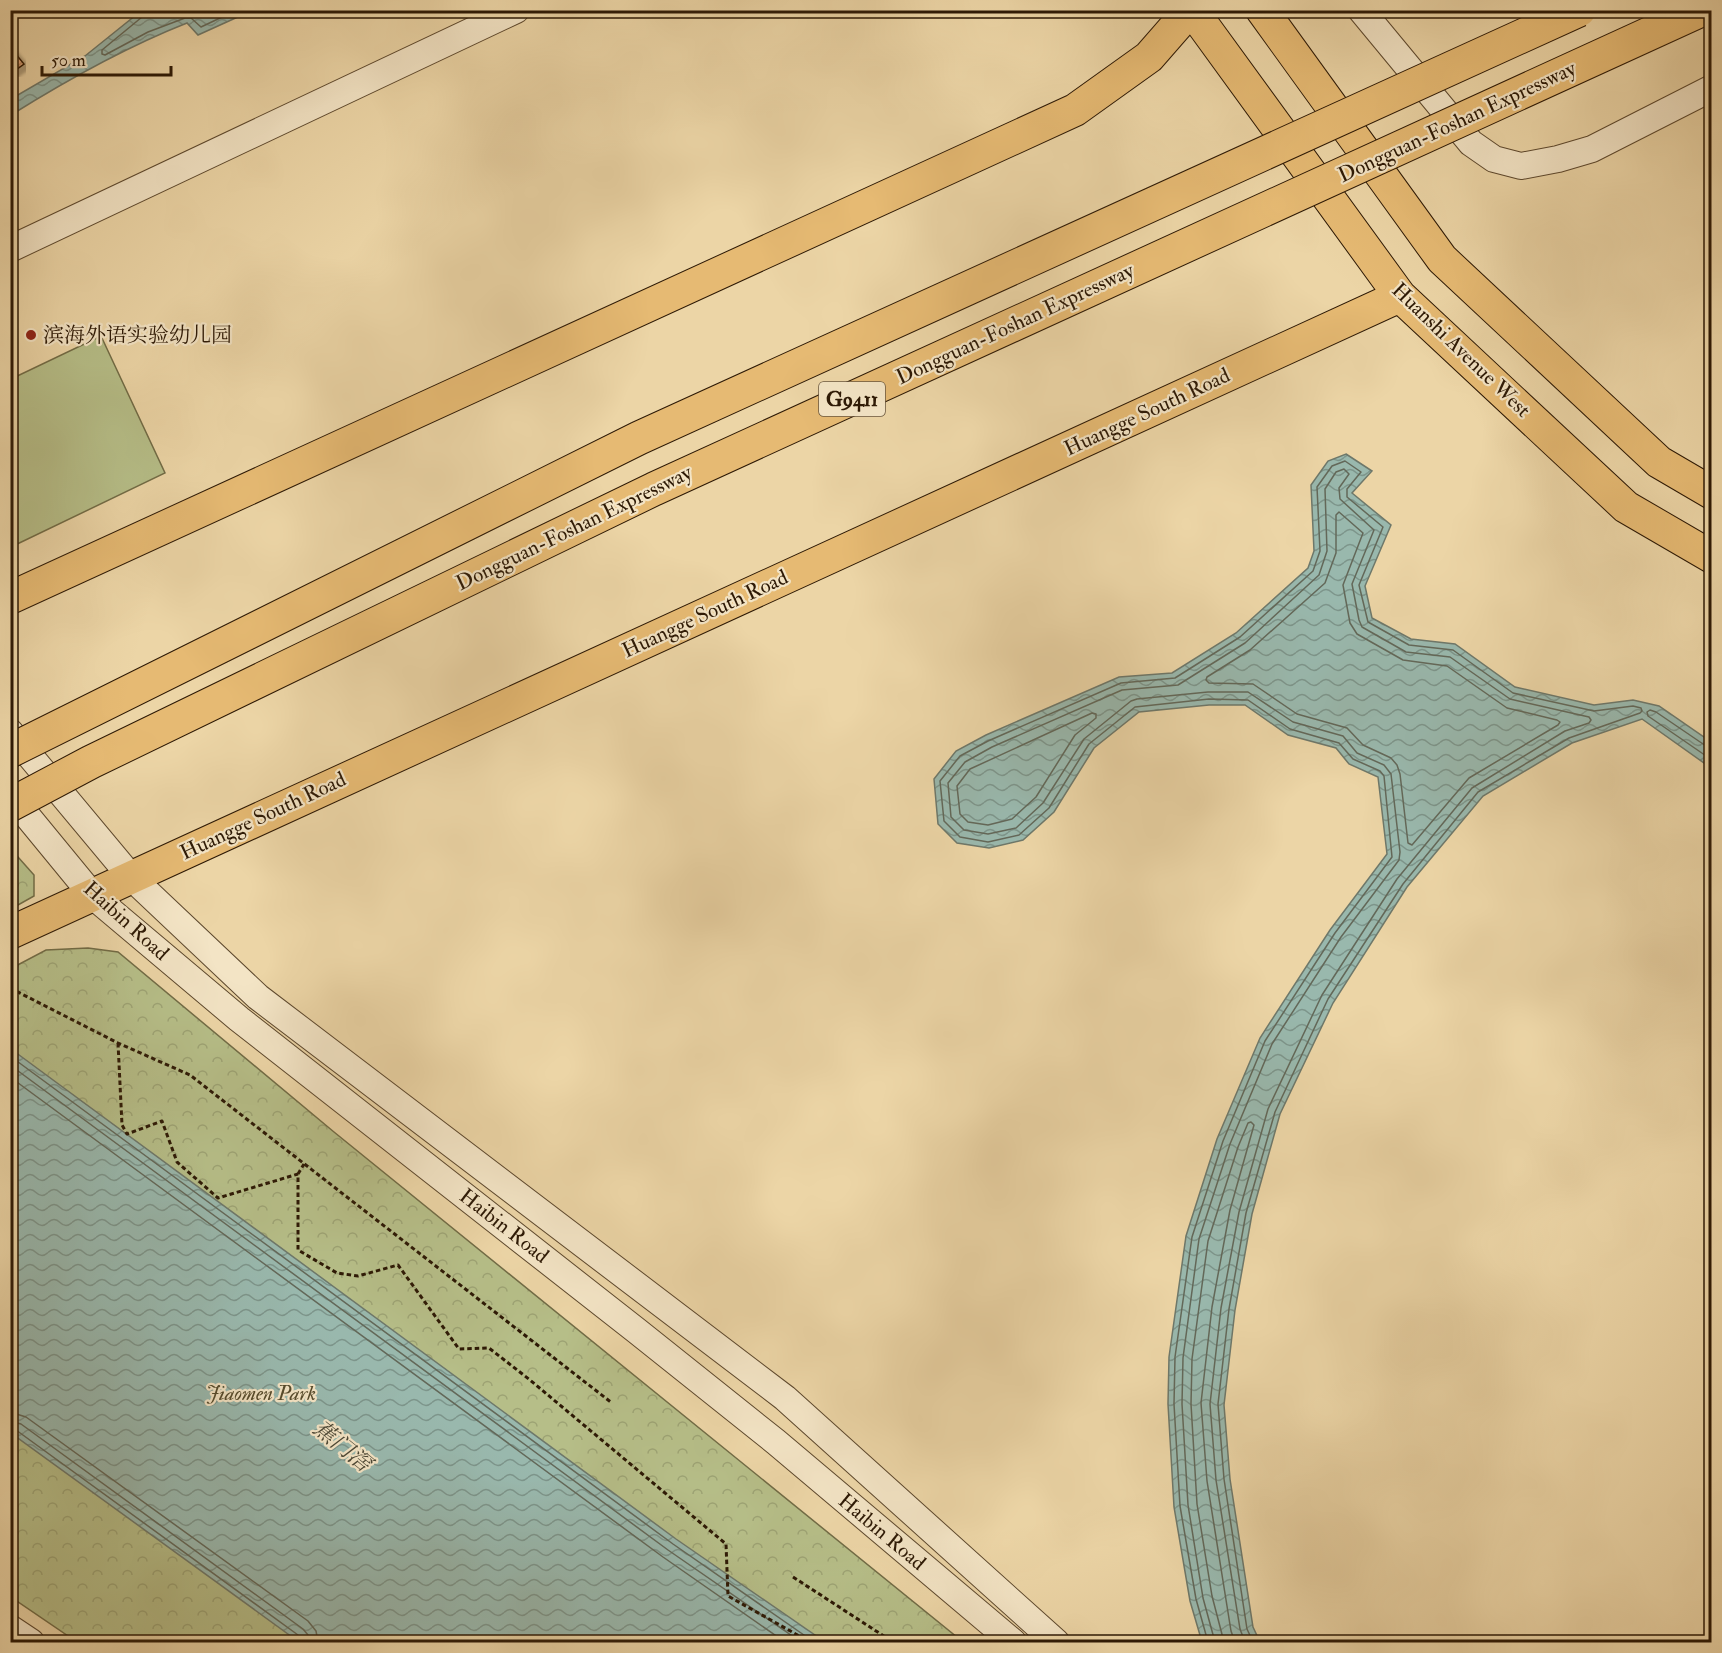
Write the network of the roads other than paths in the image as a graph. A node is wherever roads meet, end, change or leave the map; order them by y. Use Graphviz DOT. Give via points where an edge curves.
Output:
graph roads {
  1 [pos="516,10"];
  2 [pos="1191,10"];
  3 [pos="1262,10"];
  4 [pos="1361,10"];
  5 [pos="1579,10"];
  6 [pos="1701,10"];
  7 [pos="1712,88"];
  8 [pos="10,249"];
  9 [pos="1400,296"];
  10 [pos="1712,493"];
  11 [pos="1712,557"];
  12 [pos="10,598"];
  13 [pos="10,732"];
  14 [pos="10,751"];
  15 [pos="10,795"];
  16 [pos="10,805"];
  17 [pos="131,877"];
  18 [pos="93,896"];
  19 [pos="10,933"];
  20 [pos="10,1628"];
  21 [pos="32,1642"];
  22 [pos="1013,1642"];
  23 [pos="1056,1642"];
  1 -- 8 [label="street"];
  2 -- 9 [label="main road, Huanshi Avenue West"];
  2 -- 12 [label="main road" via="1149,57 1075,110"];
  3 -- 10 [label="main road" via="1442,259 1659,462"];
  4 -- 7 [label="street" via="1471,143 1494,159 1521,166 1592,149"];
  5 -- 14 [label="highway, G9411, bridge" via="639,438"];
  6 -- 16 [label="highway, Dongguan-Foshan Expressway / G9411, bridge" via="654,489"];
  9 -- 11 [label="main road, Huanshi Avenue West" via="1626,507"];
  9 -- 17 [label="main road, Huangge South Road"];
  13 -- 17 [label="street"];
  15 -- 18 [label="street, Haibin Road"];
  17 -- 18 [label="main road, Huangge South Road"];
  17 -- 23 [label="street" via="258,997 785,1398"];
  18 -- 19 [label="main road, Huangge South Road"];
  18 -- 22 [label="street, Haibin Road" via="239,1019 776,1442"];
  20 -- 21 [label="street"];
}
